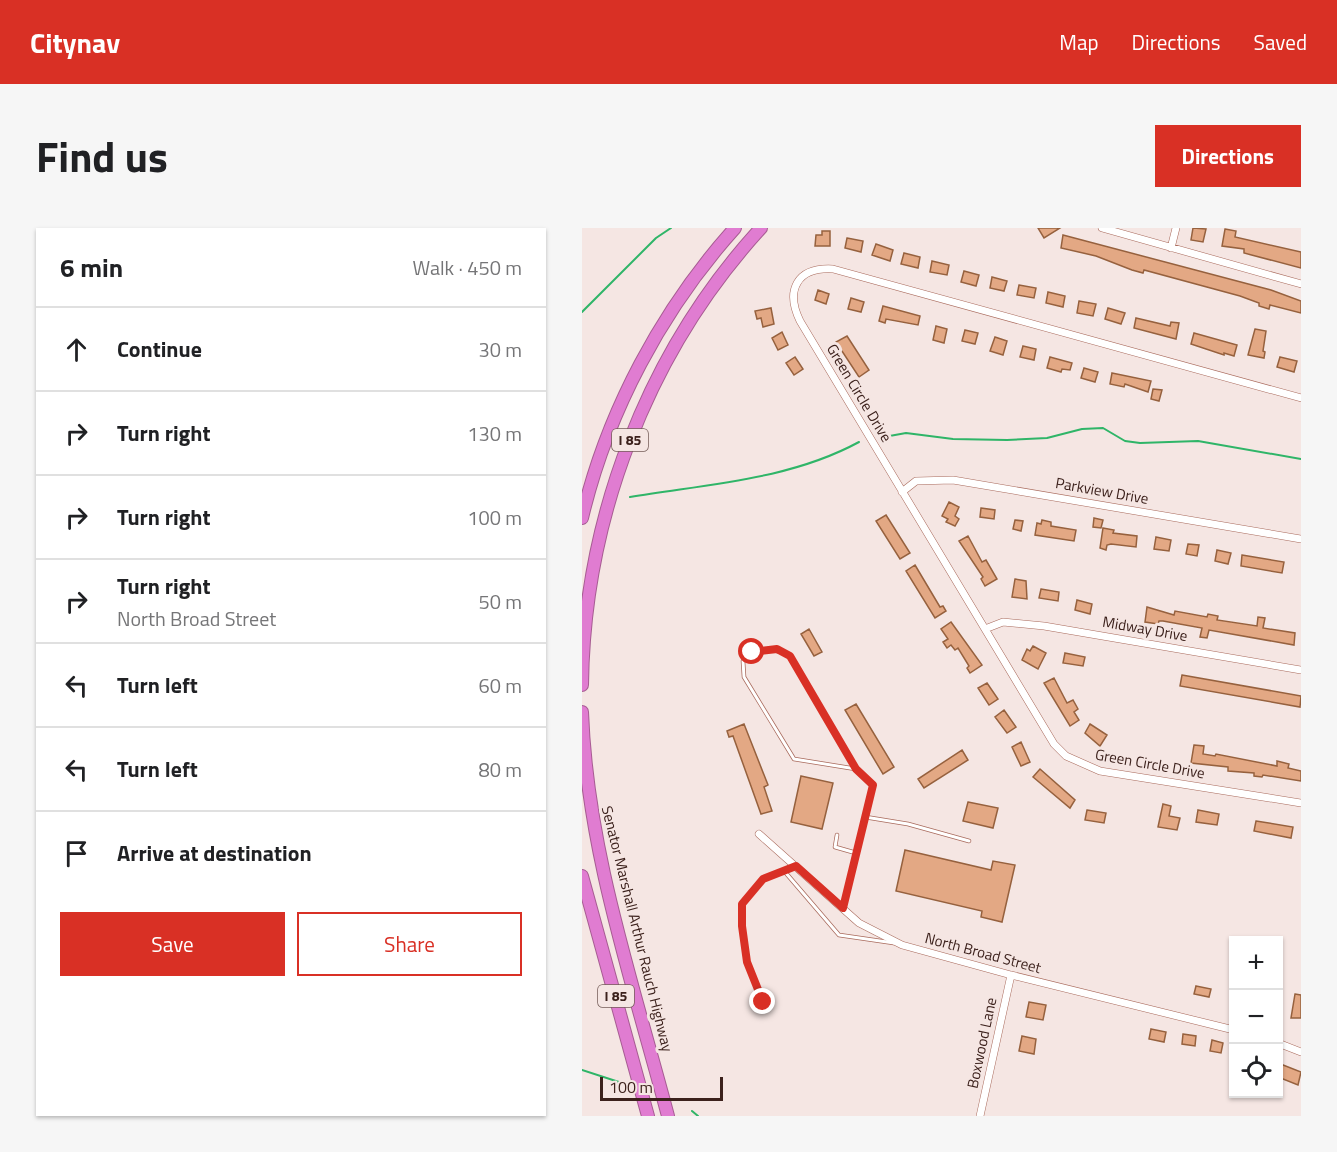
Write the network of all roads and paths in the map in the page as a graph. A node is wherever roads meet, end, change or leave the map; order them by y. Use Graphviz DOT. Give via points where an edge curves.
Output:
graph roads {
  1 [pos="735,228"];
  2 [pos="761,228"];
  3 [pos="1102,228"];
  4 [pos="1176,228"];
  5 [pos="1171,248"];
  6 [pos="1301,284"];
  7 [pos="1301,398"];
  8 [pos="902,492"];
  9 [pos="582,518"];
  10 [pos="1301,539"];
  11 [pos="985,629"];
  12 [pos="1301,670"];
  13 [pos="582,685"];
  14 [pos="582,712"];
  15 [pos="856,769"];
  16 [pos="1301,803"];
  17 [pos="865,817"];
  18 [pos="759,834"];
  19 [pos="837,835"];
  20 [pos="969,841"];
  21 [pos="856,854"];
  22 [pos="796,866"];
  23 [pos="785,872"];
  24 [pos="582,876"];
  25 [pos="843,908"];
  26 [pos="902,945"];
  27 [pos="1011,975"];
  28 [pos="763,1002"];
  29 [pos="1229,1029"];
  30 [pos="1281,1044"];
  31 [pos="1301,1052"];
  32 [pos="648,1116"];
  33 [pos="668,1116"];
  34 [pos="980,1116"];
  1 -- 9 [label="highway, I 85" via="674,308 633,377"];
  2 -- 13 [label="highway, I 85" via="717,281 684,330 637,422 608,505 594,563 585,621"];
  3 -- 5 [label="street"];
  4 -- 5 [label="street"];
  5 -- 6 [label="street"];
  7 -- 8 [label="street, Green Circle Drive" via="844,272 822,268 811,271 796,284 794,307"];
  8 -- 10 [label="street, Parkview Drive" via="916,481 953,480"];
  8 -- 11 [label="street, Green Circle Drive"];
  11 -- 12 [label="street, Midway Drive" via="1003,622 1044,626"];
  11 -- 16 [label="street, Green Circle Drive" via="1054,744 1080,764 1100,771"];
  14 -- 33 [label="highway, Senator Marshall Arthur Rauch Highway / I 85" via="598,849"];
  15 -- 15 [label="lane" via="790,656 777,649 752,652 743,660 744,677 794,759"];
  15 -- 17 [label="lane" via="873,785"];
  17 -- 20 [label="lane"];
  17 -- 21 [label="lane"];
  18 -- 22 [label="street, North Broad Street"];
  19 -- 21 [label="lane" via="834,847"];
  21 -- 25 [label="lane"];
  22 -- 23 [label="lane"];
  22 -- 25 [label="street, North Broad Street"];
  23 -- 26 [label="lane" via="839,935"];
  23 -- 28 [label="lane" via="763,879 742,904 747,962"];
  24 -- 32 [label="highway, I 85"];
  25 -- 26 [label="street, North Broad Street" via="860,923"];
  26 -- 27 [label="street, North Broad Street"];
  27 -- 29 [label="street, North Broad Street"];
  27 -- 34 [label="street, Boxwood Lane"];
  30 -- 31 [label="street"];
}
